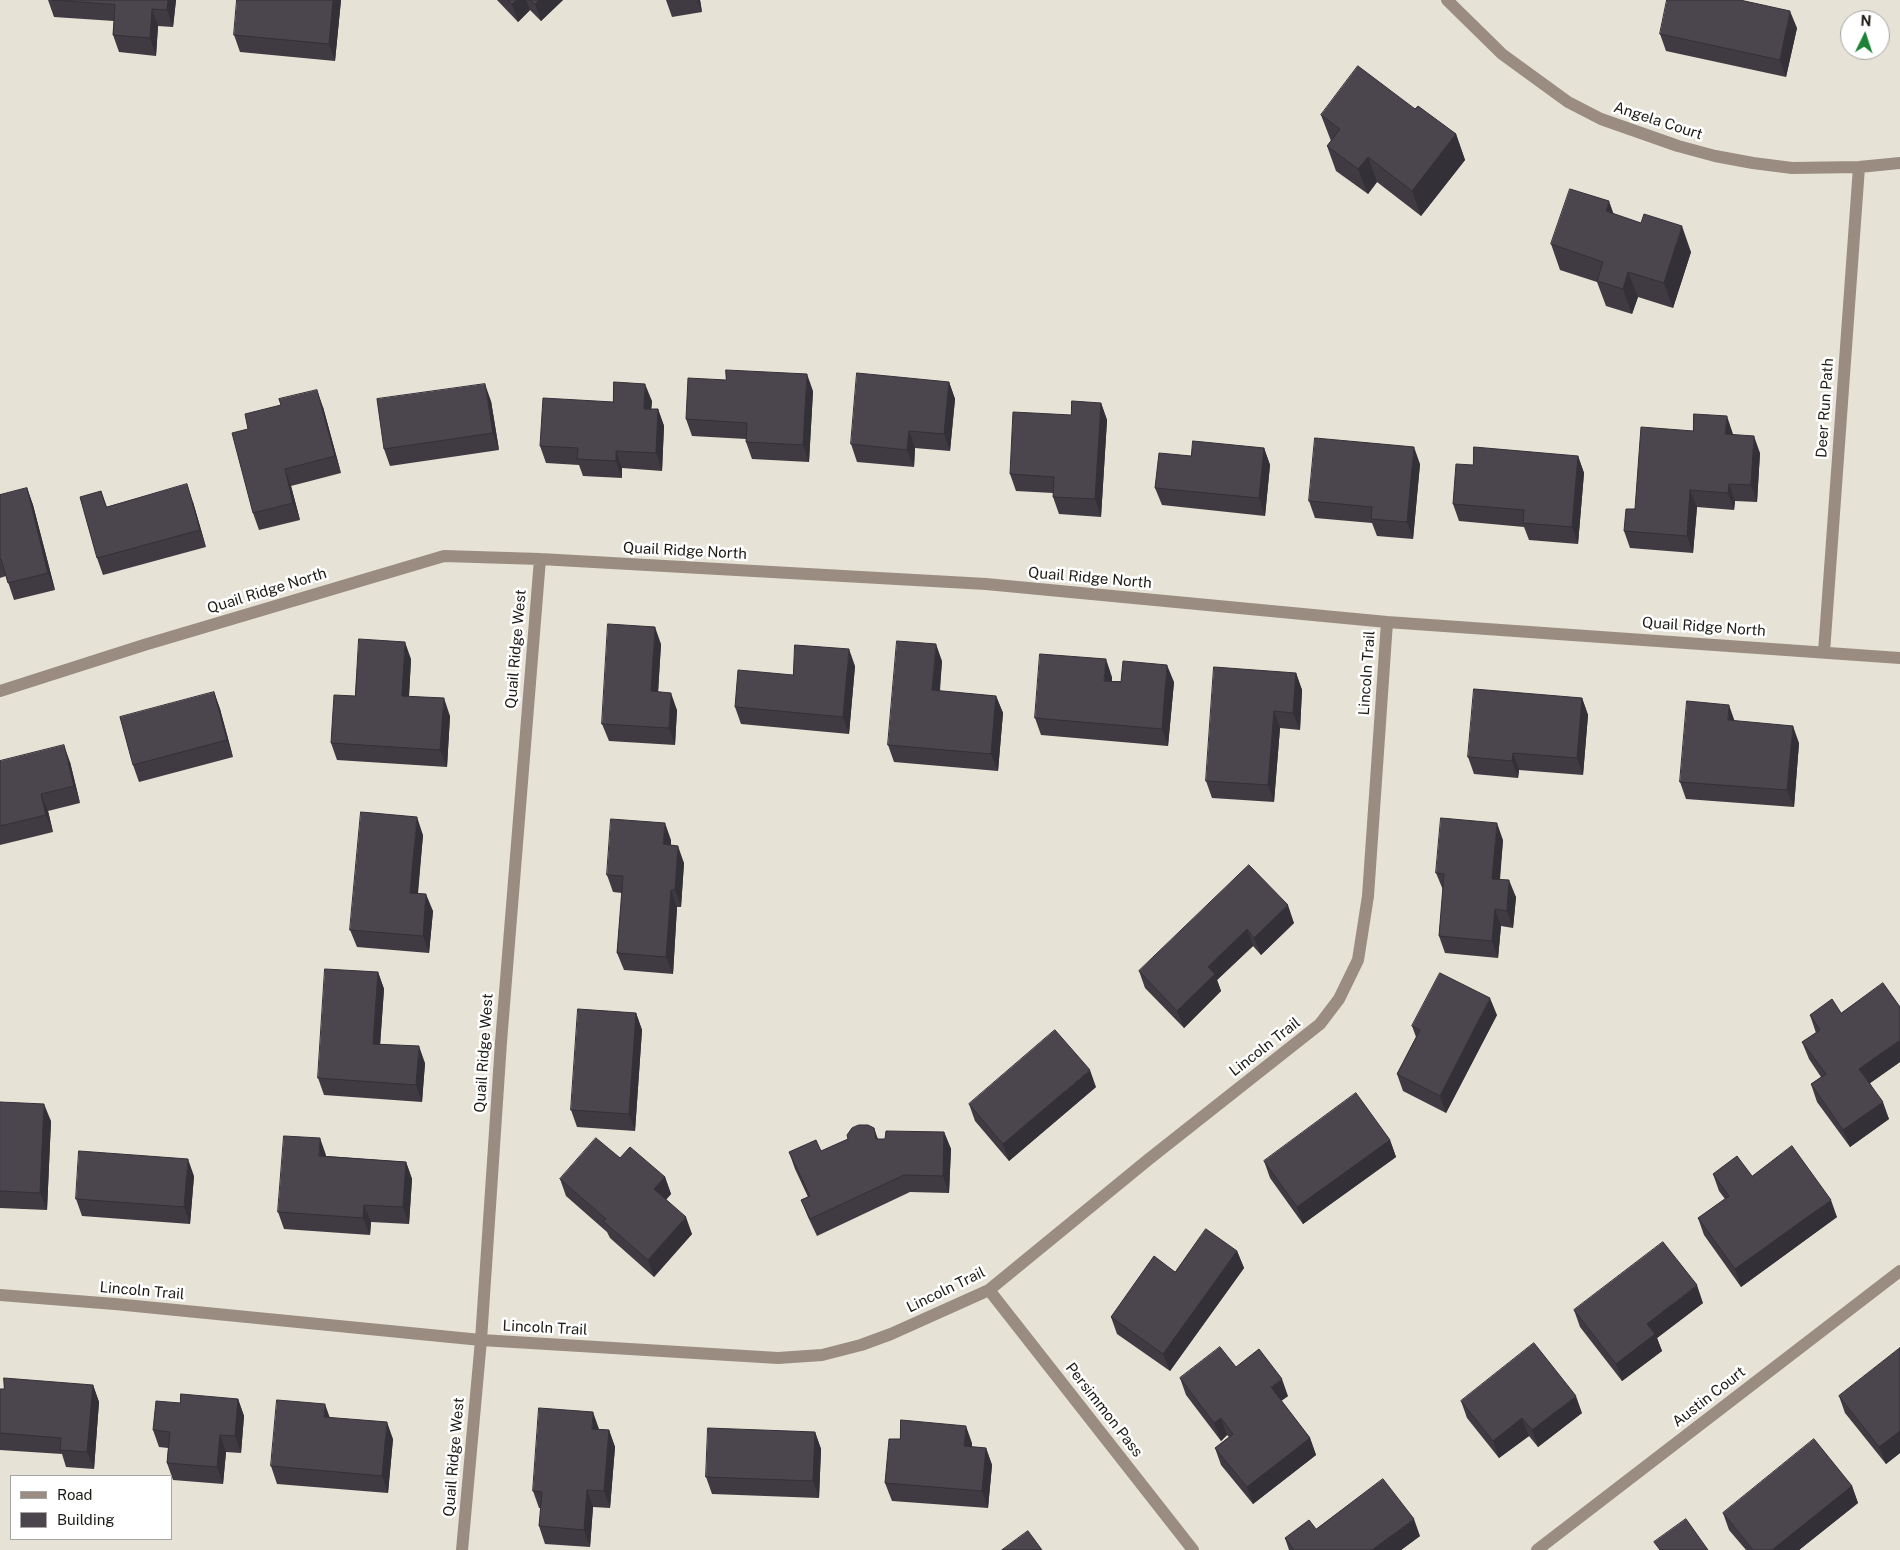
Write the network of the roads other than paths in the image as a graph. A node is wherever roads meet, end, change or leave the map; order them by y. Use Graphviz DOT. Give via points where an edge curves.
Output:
graph roads {
  1 [pos="1447,0"];
  2 [pos="1900,163"];
  3 [pos="1859,167"];
  4 [pos="540,559"];
  5 [pos="1386,622"];
  6 [pos="1506,629"];
  7 [pos="1824,652"];
  8 [pos="1900,658"];
  9 [pos="0,691"];
  10 [pos="1900,1271"];
  11 [pos="989,1290"];
  12 [pos="0,1295"];
  13 [pos="481,1340"];
  14 [pos="462,1550"];
  15 [pos="1193,1550"];
  16 [pos="1537,1550"];
  1 -- 3 [label="street, Angela Court" via="1502,54 1568,102 1601,119 1678,146 1752,163 1792,168"];
  2 -- 3 [label="street, Angela Court"];
  3 -- 7 [label="street, Deer Run Path"];
  4 -- 5 [label="street, Quail Ridge North" via="986,584"];
  4 -- 9 [label="street, Quail Ridge North" via="444,556"];
  4 -- 13 [label="street, Quail Ridge West" via="501,1042"];
  5 -- 6 [label="street, Lincoln Trail"];
  5 -- 11 [label="street, Lincoln Trail" via="1368,896 1358,960 1339,999 1320,1024"];
  6 -- 7 [label="street, Quail Ridge North"];
  7 -- 8 [label="street, Quail Ridge North"];
  10 -- 16 [label="street, Austin Court"];
  11 -- 13 [label="street, Lincoln Trail" via="892,1334 822,1355 778,1358"];
  11 -- 15 [label="street, Persimmon Pass"];
  12 -- 13 [label="street, Lincoln Trail"];
  13 -- 14 [label="street, Quail Ridge West"];
}
